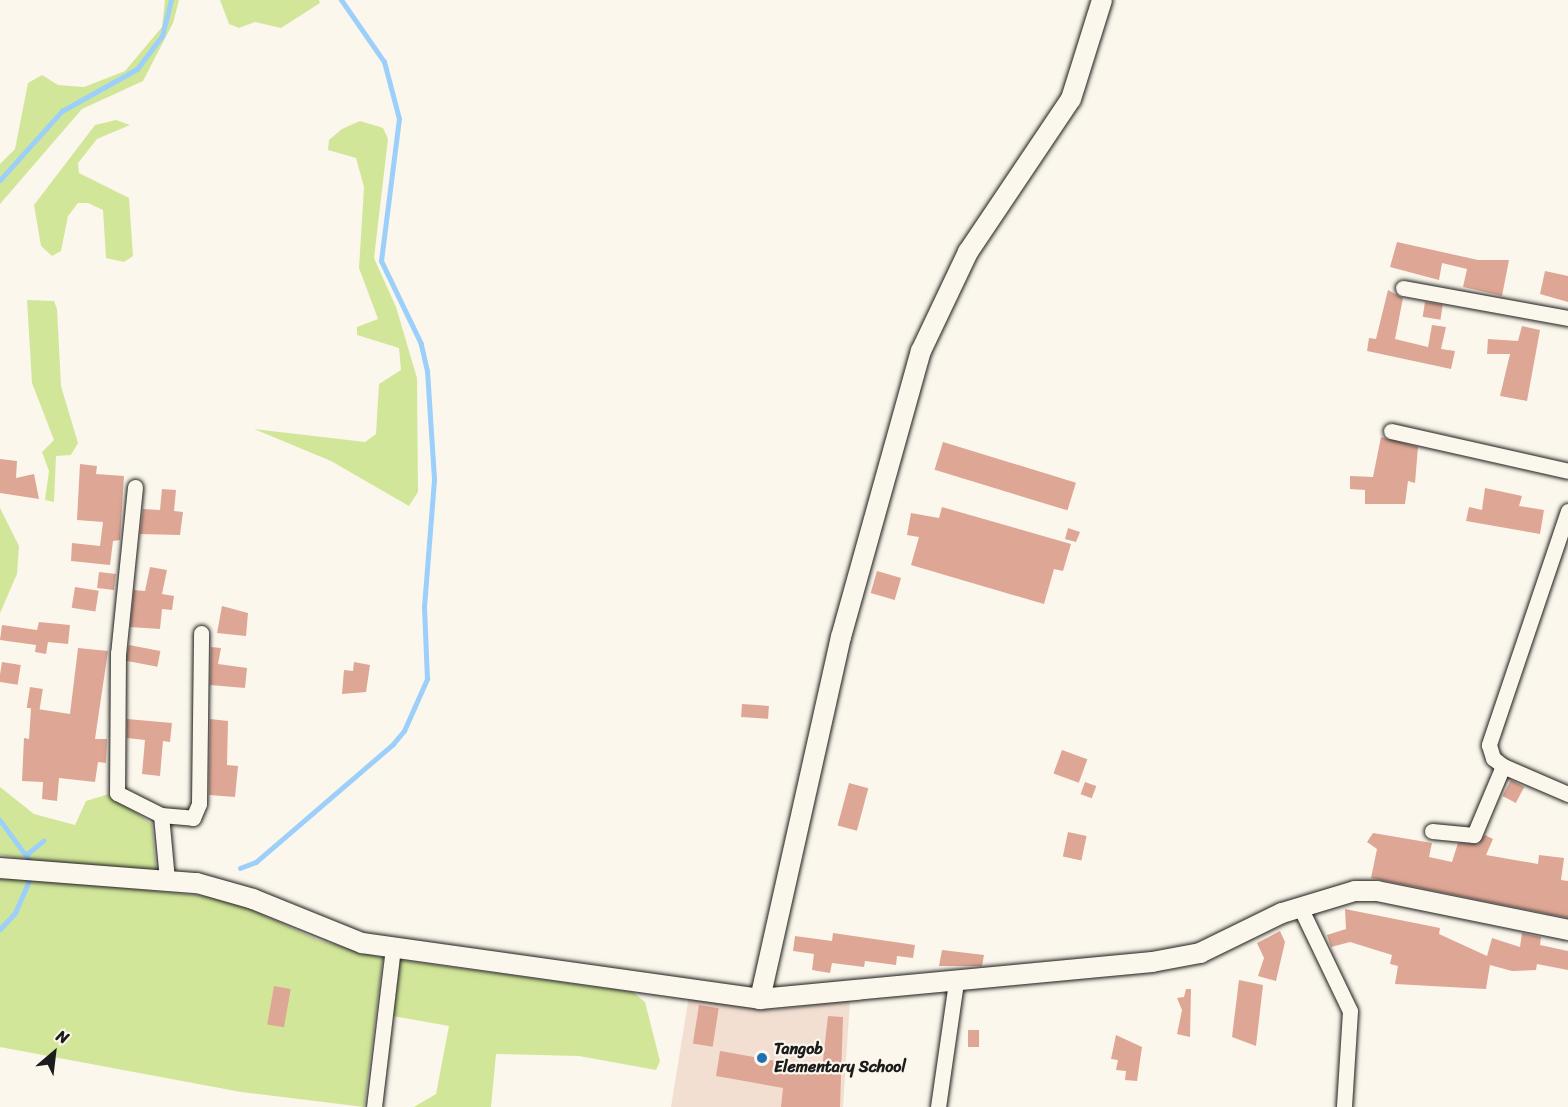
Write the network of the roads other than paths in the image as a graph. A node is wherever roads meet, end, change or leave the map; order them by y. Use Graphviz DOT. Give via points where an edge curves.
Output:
graph roads {
  1 [pos="1102,0"];
  2 [pos="1403,288"];
  3 [pos="1568,318"];
  4 [pos="1391,432"];
  5 [pos="1568,471"];
  6 [pos="135,487"];
  7 [pos="1568,511"];
  8 [pos="201,633"];
  9 [pos="1503,766"];
  10 [pos="1568,794"];
  11 [pos="161,815"];
  12 [pos="1432,831"];
  13 [pos="3,868"];
  14 [pos="167,880"];
  15 [pos="1300,907"];
  16 [pos="1568,930"];
  17 [pos="393,948"];
  18 [pos="956,982"];
  19 [pos="760,999"];
  20 [pos="374,1107"];
  21 [pos="938,1107"];
  22 [pos="1344,1107"];
  1 -- 19 [label="street" via="1071,99 968,252 921,351 840,637"];
  2 -- 3 [label="street"];
  4 -- 5 [label="street"];
  6 -- 11 [label="street" via="118,653 117,793"];
  7 -- 9 [label="street" via="1489,745 1493,758"];
  8 -- 11 [label="street" via="199,804 193,818"];
  9 -- 10 [label="street"];
  9 -- 12 [label="street" via="1474,835"];
  11 -- 14 [label="street"];
  13 -- 14 [label="street" via="43,875"];
  14 -- 17 [label="street" via="223,888 321,929"];
  15 -- 16 [label="street" via="1333,894 1377,891"];
  15 -- 18 [label="street" via="1200,953 1072,973"];
  15 -- 22 [label="street" via="1350,1011"];
  17 -- 19 [label="street"];
  17 -- 20 [label="street"];
  18 -- 19 [label="street"];
  18 -- 21 [label="street"];
}
